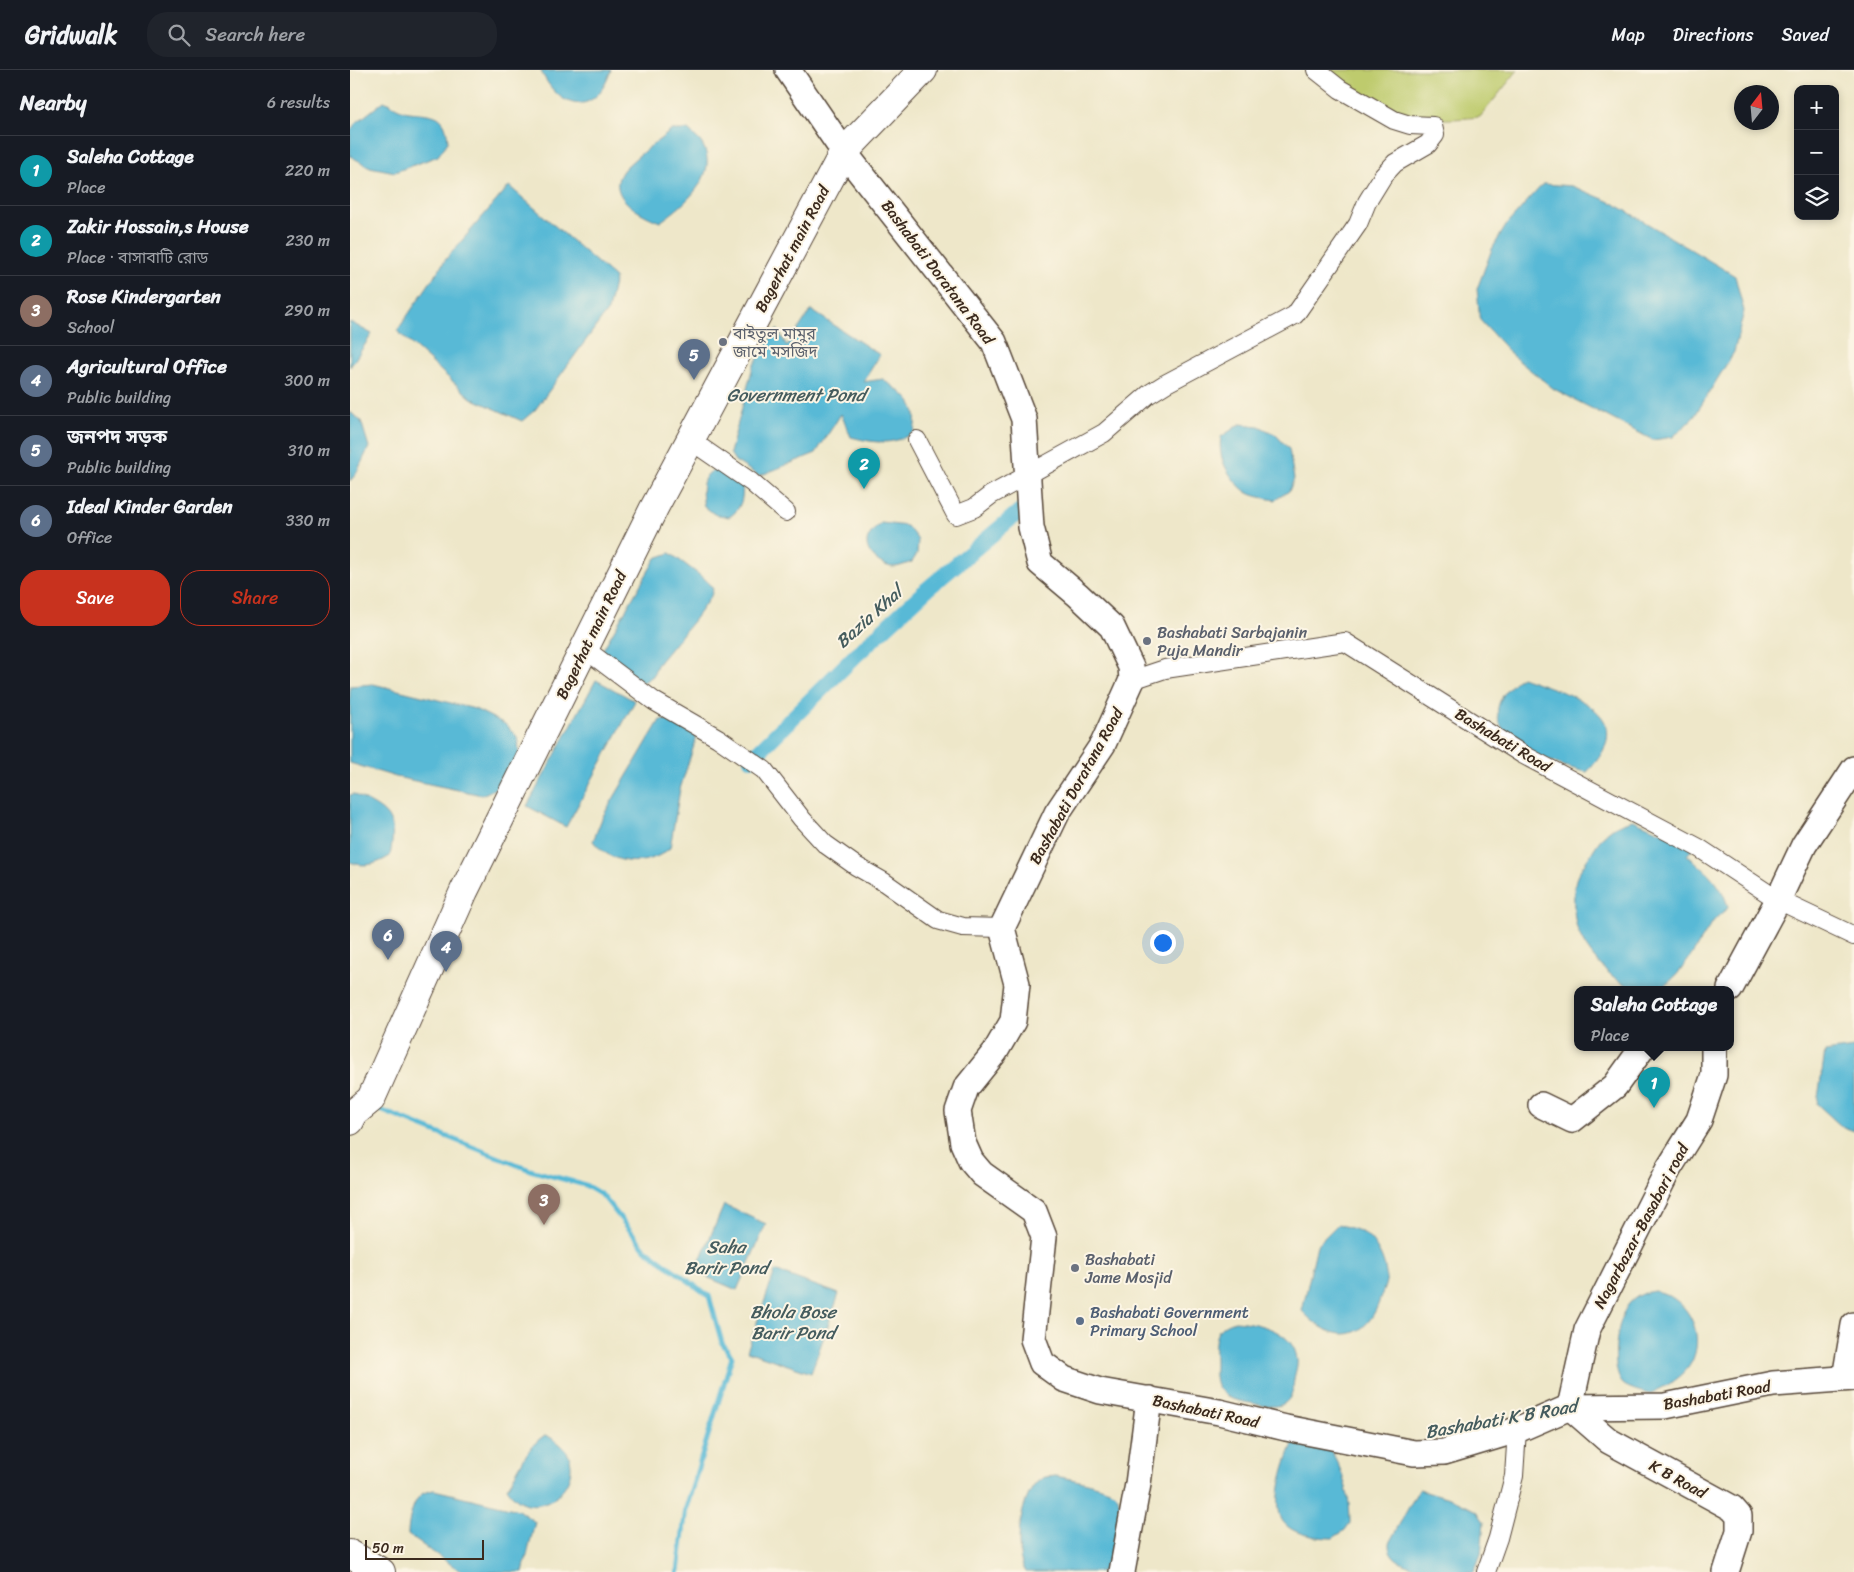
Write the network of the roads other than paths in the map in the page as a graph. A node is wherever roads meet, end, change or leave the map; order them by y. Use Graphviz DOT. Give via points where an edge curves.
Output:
graph roads {
  1 [pos="788,70"];
  2 [pos="923,70"];
  3 [pos="1316,70"];
  4 [pos="844,152"];
  5 [pos="690,440"];
  6 [pos="917,440"];
  7 [pos="1027,482"];
  8 [pos="786,512"];
  9 [pos="584,649"];
  10 [pos="1132,680"];
  11 [pos="1854,769"];
  12 [pos="1778,900"];
  13 [pos="1002,928"];
  14 [pos="1854,936"];
  15 [pos="1732,986"];
  16 [pos="1640,1051"];
  17 [pos="1714,1051"];
  18 [pos="1541,1105"];
  19 [pos="350,1121"];
  20 [pos="1854,1325"];
  21 [pos="1850,1378"];
  22 [pos="1149,1399"];
  23 [pos="1570,1407"];
  24 [pos="1517,1430"];
  25 [pos="350,1554"];
  26 [pos="381,1572"];
  27 [pos="1122,1572"];
  28 [pos="1486,1572"];
  29 [pos="1726,1572"];
  1 -- 4 [label="street, Bashabati Doratana Road"];
  2 -- 4 [label="main road, Bagerhat main Road"];
  3 -- 7 [label="street" via="1340,89 1394,120 1434,127 1435,135 1428,144 1395,163 1382,176 1358,224 1295,315 1165,384 1104,433"];
  4 -- 5 [label="main road, Bagerhat main Road"];
  4 -- 7 [label="street, Bashabati Doratana Road" via="994,342 1024,419"];
  5 -- 8 [label="street" via="751,482"];
  5 -- 9 [label="main road, Bagerhat main Road"];
  6 -- 7 [label="street" via="956,515 974,508 991,495"];
  7 -- 10 [label="street, Bashabati Doratana Road" via="1031,527 1040,563 1112,627 1131,667"];
  9 -- 13 [label="street" via="654,701 718,738 764,770 825,844 856,866 938,920 963,927"];
  9 -- 19 [label="main road, Bagerhat main Road" via="464,892 371,1099 354,1113"];
  10 -- 12 [label="street, Bashabati Road" via="1165,669 1345,642 1522,754 1695,846"];
  10 -- 13 [label="street, Bashabati Doratana Road" via="1102,744 1058,813"];
  11 -- 12 [label="street" via="1804,845"];
  12 -- 14 [label="street, Bashabati Road"];
  12 -- 15 [label="street"];
  13 -- 22 [label="street, Bashabati Road" via="1017,984 1013,1021 995,1052 966,1088 958,1111 963,1143 971,1161 982,1174 1034,1211 1044,1237 1034,1340 1042,1363 1064,1379 1100,1391"];
  16 -- 18 [label="street" via="1615,1086 1572,1120"];
  17 -- 23 [label="street, Nagarbazar-Basabari road" via="1714,1075 1699,1120 1669,1168 1587,1330"];
  20 -- 21 [label="street"];
  21 -- 23 [label="street, Bashabati Road" via="1773,1384 1665,1406"];
  22 -- 24 [label="street, Bashabati Road" via="1414,1453 1444,1452"];
  22 -- 27 [label="street"];
  23 -- 24 [label="street, Bashabati Road"];
  23 -- 29 [label="street, K B Road" via="1609,1440 1732,1508 1739,1516 1739,1532"];
  24 -- 28 [label="street" via="1514,1476"];
  25 -- 26 [label="main road"];
}
